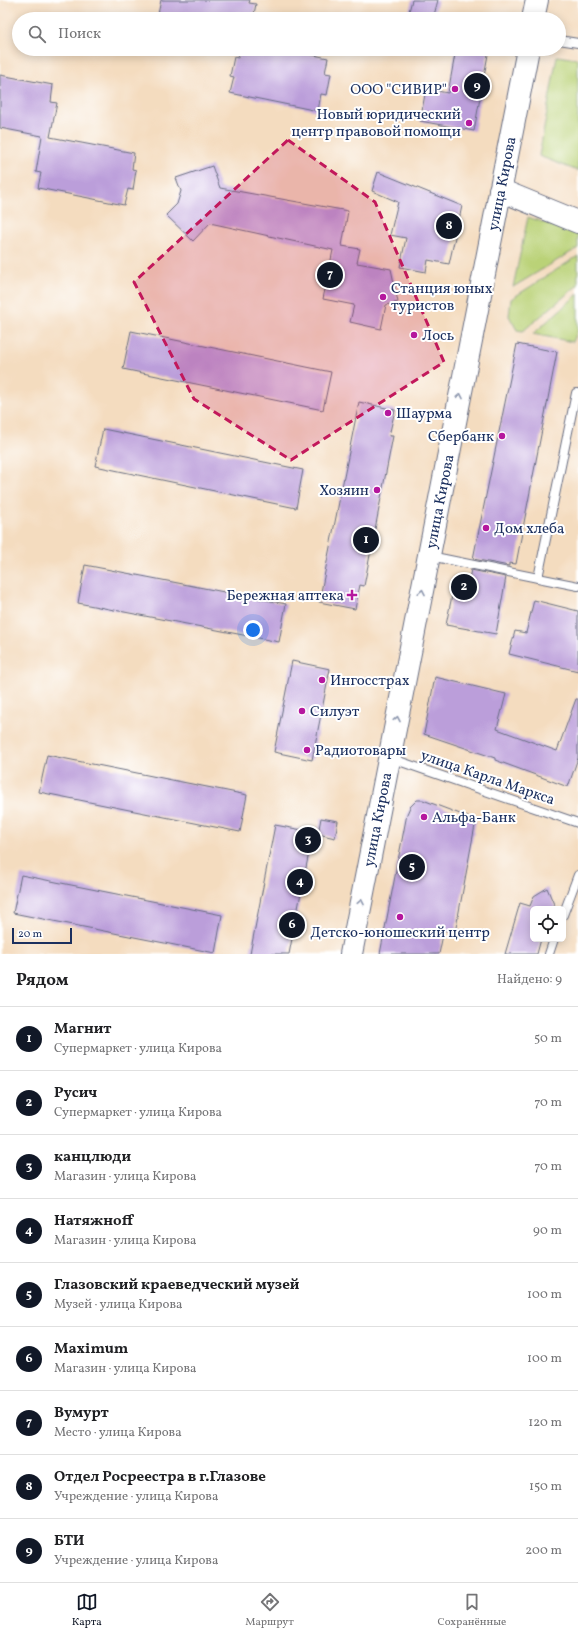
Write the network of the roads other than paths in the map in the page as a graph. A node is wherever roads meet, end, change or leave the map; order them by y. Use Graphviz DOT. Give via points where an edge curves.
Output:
graph roads {
  1 [pos="537,0"];
  2 [pos="534,12"];
  3 [pos="566,41"];
  4 [pos="578,43"];
  5 [pos="527,56"];
  6 [pos="500,190"];
  7 [pos="578,222"];
  8 [pos="578,393"];
  9 [pos="429,556"];
  10 [pos="538,578"];
  11 [pos="578,586"];
  12 [pos="389,758"];
  13 [pos="578,823"];
  14 [pos="578,875"];
  15 [pos="566,907"];
  16 [pos="553,942"];
  17 [pos="351,954"];
  18 [pos="549,954"];
  1 -- 2 [label="main road"];
  3 -- 4 [label="lane"];
  5 -- 6 [label="main road, улица Кирова"];
  6 -- 7 [label="main road"];
  9 -- 6 [label="main road, улица Кирова, one-way"];
  8 -- 10 [label="lane"];
  9 -- 10 [label="lane"];
  12 -- 9 [label="main road, улица Кирова, one-way"];
  10 -- 11 [label="lane"];
  12 -- 13 [label="lane, улица Карла Маркса"];
  17 -- 12 [label="main road, улица Кирова, one-way"];
  14 -- 15 [label="lane"];
  16 -- 18 [label="lane"];
}
